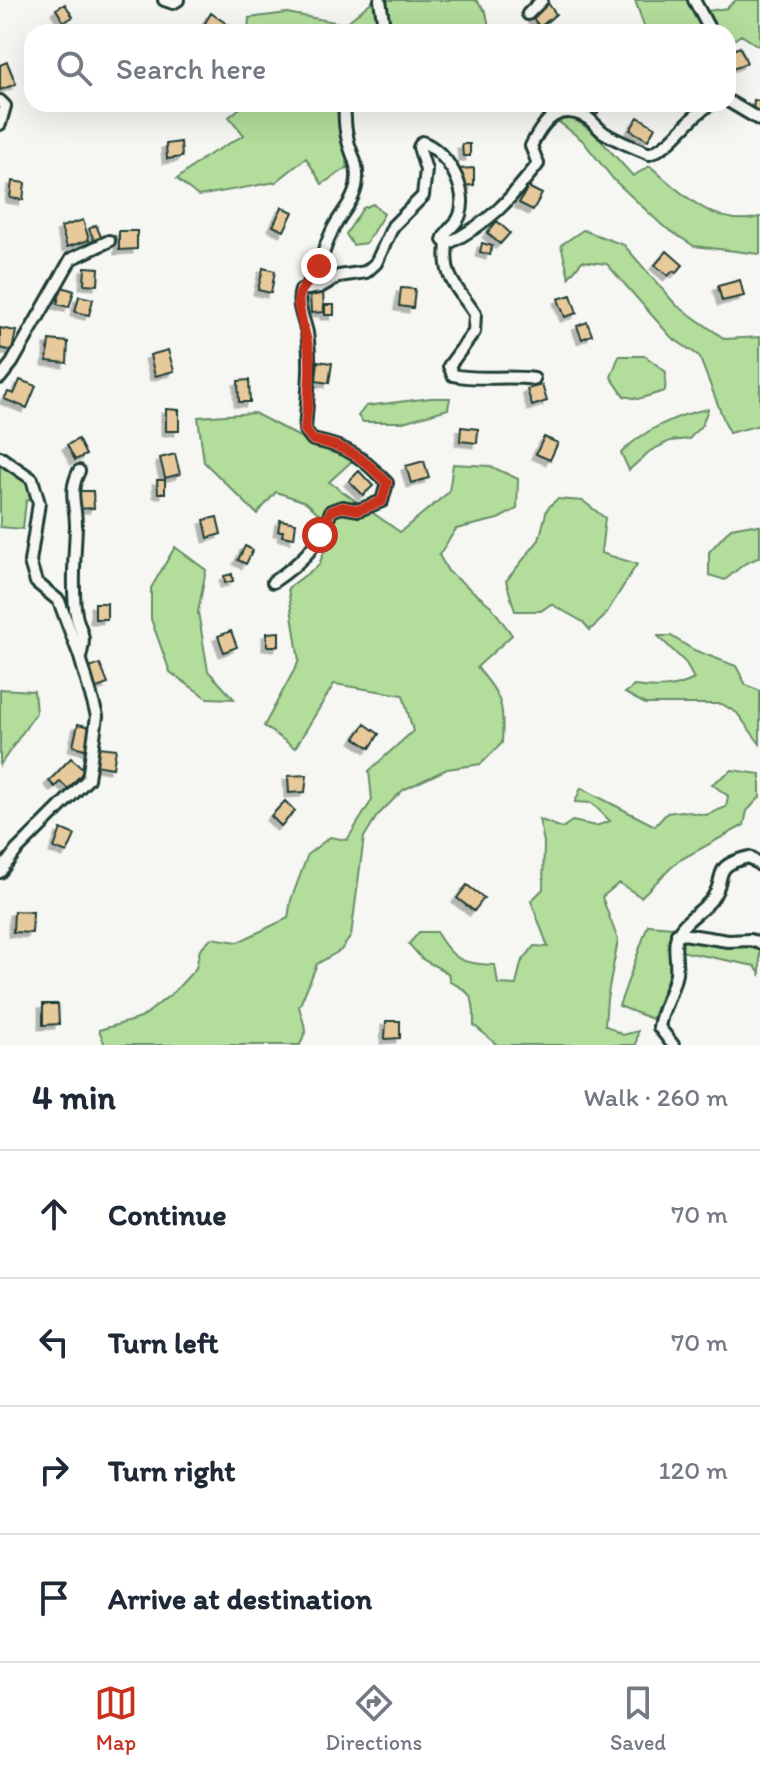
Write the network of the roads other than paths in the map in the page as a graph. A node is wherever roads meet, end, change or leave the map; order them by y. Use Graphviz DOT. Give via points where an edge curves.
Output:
graph roads {
  1 [pos="164,0"];
  2 [pos="178,0"];
  3 [pos="380,0"];
  4 [pos="542,0"];
  5 [pos="694,0"];
  6 [pos="528,14"];
  7 [pos="382,24"];
  8 [pos="707,24"];
  9 [pos="0,101"];
  10 [pos="736,106"];
  11 [pos="345,112"];
  12 [pos="566,112"];
  13 [pos="573,112"];
  14 [pos="700,112"];
  15 [pos="760,120"];
  16 [pos="0,124"];
  17 [pos="109,241"];
  18 [pos="447,244"];
  19 [pos="305,288"];
  20 [pos="0,378"];
  21 [pos="534,379"];
  22 [pos="3,457"];
  23 [pos="79,471"];
  24 [pos="273,582"];
  25 [pos="80,657"];
  26 [pos="760,865"];
  27 [pos="0,872"];
  28 [pos="677,933"];
  29 [pos="760,943"];
  30 [pos="673,1045"];
  1 -- 2 [label="street"];
  3 -- 7 [label="street"];
  4 -- 6 [label="street"];
  5 -- 8 [label="street"];
  9 -- 16 [label="street" via="5,106"];
  10 -- 15 [label="street"];
  11 -- 19 [label="street" via="357,164 356,191"];
  12 -- 18 [label="street" via="552,115 540,127 531,146 538,164 507,202 479,228"];
  13 -- 14 [label="street" via="649,154 664,149"];
  17 -- 20 [label="street" via="71,259"];
  18 -- 19 [label="street" via="444,235 459,219 464,200 444,159 422,142 423,196 393,226 376,263 366,272"];
  18 -- 21 [label="street" via="445,265 475,314 474,332 449,366 453,375"];
  19 -- 24 [label="street" via="298,300 310,360 305,430 313,440 362,457 387,483 382,501 359,510 331,511 315,546"];
  22 -- 25 [label="street" via="32,479 39,503 30,562 36,582 59,601"];
  23 -- 25 [label="street" via="71,486 75,614 85,639"];
  25 -- 27 [label="street" via="97,716 88,779"];
  26 -- 28 [label="street" via="749,857 731,861 722,869 712,899"];
  28 -- 29 [label="street"];
  28 -- 30 [label="street" via="676,974 659,1027"];
}
